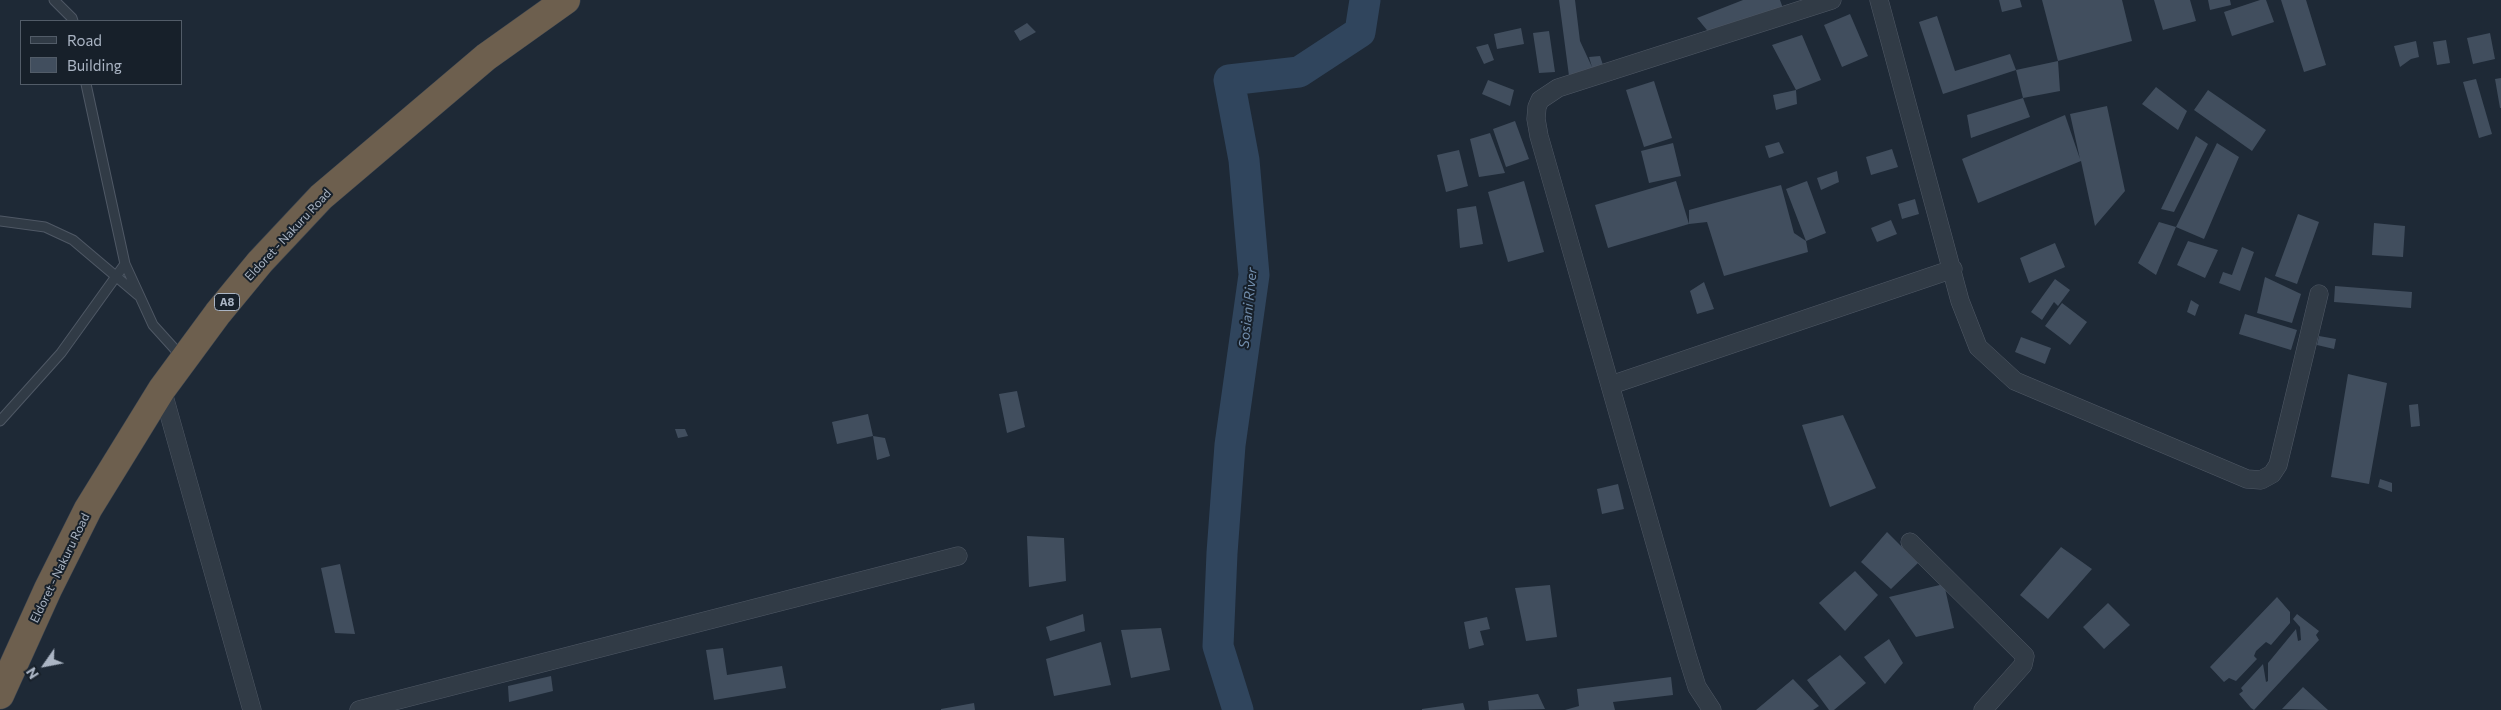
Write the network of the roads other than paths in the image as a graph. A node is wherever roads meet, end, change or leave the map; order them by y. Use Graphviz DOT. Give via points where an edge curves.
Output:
graph roads {
  1 [pos="54,0"];
  2 [pos="566,0"];
  3 [pos="1832,0"];
  4 [pos="1879,0"];
  5 [pos="73,20"];
  6 [pos="86,85"];
  7 [pos="0,221"];
  8 [pos="125,264"];
  9 [pos="1952,269"];
  10 [pos="116,276"];
  11 [pos="2319,294"];
  12 [pos="140,297"];
  13 [pos="183,358"];
  14 [pos="1611,385"];
  15 [pos="162,389"];
  16 [pos="0,421"];
  17 [pos="1910,542"];
  18 [pos="958,556"];
  19 [pos="0,695"];
  20 [pos="252,710"];
  21 [pos="359,710"];
  22 [pos="1712,710"];
  23 [pos="1983,710"];
  1 -- 5 [label="lane"];
  2 -- 13 [label="highway, Eldoret - Nakuru Road / A8" via="486,57 321,197 260,262"];
  3 -- 14 [label="street" via="1558,88 1540,100 1536,119 1539,136"];
  4 -- 9 [label="street"];
  6 -- 8 [label="lane"];
  7 -- 10 [label="lane" via="45,227 66,237"];
  8 -- 10 [label="lane"];
  8 -- 12 [label="lane"];
  9 -- 11 [label="street" via="1960,301 1978,347 2015,381 2247,479 2261,480 2272,474 2278,465"];
  9 -- 14 [label="street"];
  10 -- 12 [label="lane"];
  10 -- 16 [label="lane" via="61,353"];
  12 -- 13 [label="lane" via="153,325"];
  13 -- 15 [label="highway, Eldoret - Nakuru Road / A8"];
  14 -- 22 [label="street" via="1687,655 1697,687"];
  15 -- 19 [label="highway, Eldoret - Nakuru Road / A8" via="88,509"];
  15 -- 20 [label="street"];
  17 -- 23 [label="street" via="2026,656 2023,664"];
  18 -- 21 [label="street"];
}
